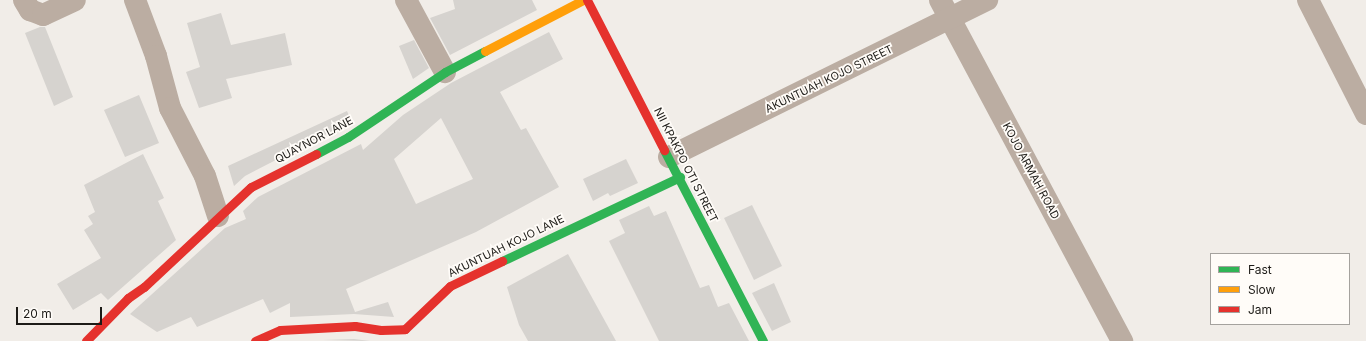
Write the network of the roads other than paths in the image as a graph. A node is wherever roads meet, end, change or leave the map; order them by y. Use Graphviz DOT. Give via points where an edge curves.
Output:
graph roads {
  1 [pos="24,0"];
  2 [pos="75,0"];
  3 [pos="135,0"];
  4 [pos="406,0"];
  5 [pos="583,0"];
  6 [pos="586,0"];
  7 [pos="940,0"];
  8 [pos="987,0"];
  9 [pos="1308,0"];
  10 [pos="950,20"];
  11 [pos="445,72"];
  12 [pos="1366,114"];
  13 [pos="669,157"];
  14 [pos="680,177"];
  15 [pos="218,216"];
  16 [pos="86,341"];
  17 [pos="255,341"];
  18 [pos="763,341"];
  19 [pos="1122,341"];
  1 -- 2 [label="street" via="30,10 43,14"];
  3 -- 15 [label="street" via="156,56 170,108 205,176"];
  4 -- 11 [label="street"];
  5 -- 11 [label="street, QUAYNOR LANE"];
  6 -- 13 [label="street, NII KPAKPO OTI STREET"];
  7 -- 10 [label="street, KOJO ARMAH ROAD"];
  8 -- 10 [label="street, AKUNTUAH KOJO STREET"];
  9 -- 12 [label="street"];
  10 -- 13 [label="street, AKUNTUAH KOJO STREET"];
  10 -- 19 [label="street, KOJO ARMAH ROAD"];
  11 -- 15 [label="street, QUAYNOR LANE" via="348,137 252,187"];
  13 -- 14 [label="street, NII KPAKPO OTI STREET"];
  14 -- 17 [label="street, AKUNTUAH KOJO LANE" via="450,286 405,328 381,330 355,326 280,330"];
  14 -- 18 [label="street, NII KPAKPO OTI STREET"];
  15 -- 16 [label="street, QUAYNOR LANE" via="144,287 128,298"];
}
